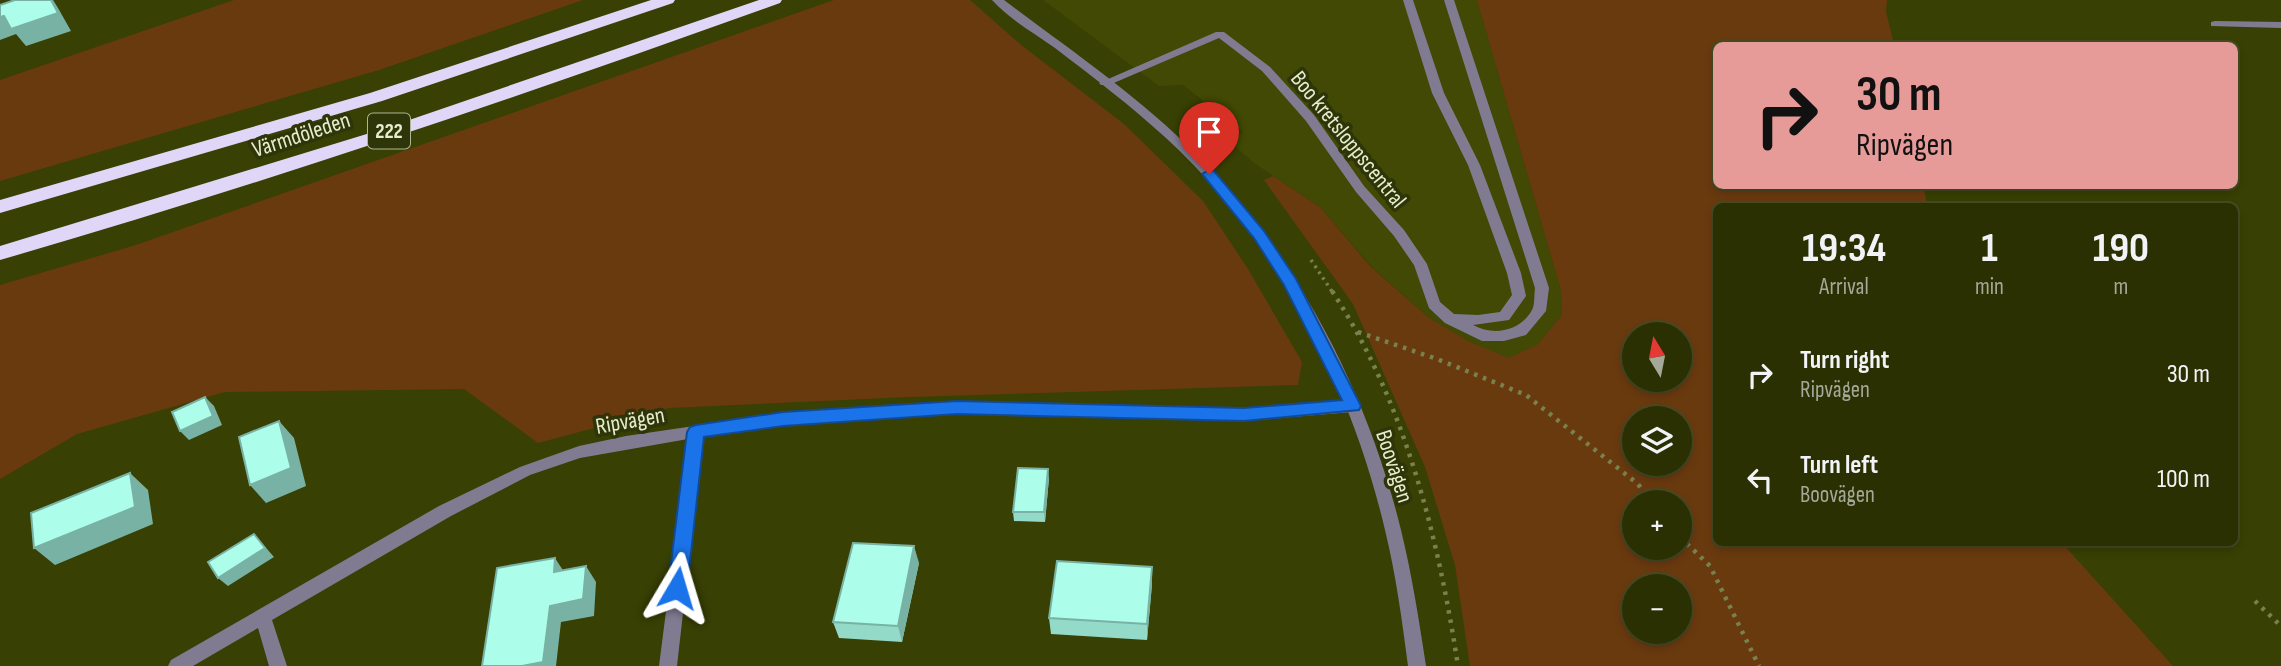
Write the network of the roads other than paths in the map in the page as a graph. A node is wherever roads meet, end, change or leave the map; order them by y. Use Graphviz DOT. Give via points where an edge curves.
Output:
graph roads {
  1 [pos="667,0"];
  2 [pos="774,0"];
  3 [pos="997,0"];
  4 [pos="1408,0"];
  5 [pos="1449,0"];
  6 [pos="2215,24"];
  7 [pos="2281,25"];
  8 [pos="1105,83"];
  9 [pos="0,207"];
  10 [pos="0,253"];
  11 [pos="1450,319"];
  12 [pos="1353,406"];
  13 [pos="696,432"];
  14 [pos="263,617"];
  15 [pos="177,666"];
  16 [pos="278,666"];
  17 [pos="668,666"];
  18 [pos="1417,666"];
  1 -- 9 [label="highway, Värmdöleden / 222" via="376,97"];
  2 -- 10 [label="highway, Värmdöleden / 222" via="156,208"];
  3 -- 8 [label="street, Boovägen"];
  4 -- 11 [label="street" via="1438,93 1474,164 1519,296 1504,316"];
  5 -- 11 [label="street, Boo kretsloppscentral" via="1542,288 1539,311 1521,331 1482,336"];
  6 -- 7 [label="street"];
  8 -- 11 [label="street, Boo kretsloppscentral" via="1220,34 1266,69 1310,118 1420,264 1434,303"];
  8 -- 12 [label="street, Boovägen" via="1193,158 1259,235 1291,283"];
  12 -- 13 [label="street, Ripvägen" via="1244,415 957,408 783,419"];
  12 -- 18 [label="street, Boovägen" via="1393,531 1412,616"];
  13 -- 14 [label="street, Ripvägen" via="579,452 525,471 445,511"];
  13 -- 17 [label="street"];
  14 -- 15 [label="street, Ripvägen"];
  14 -- 16 [label="street"];
}
